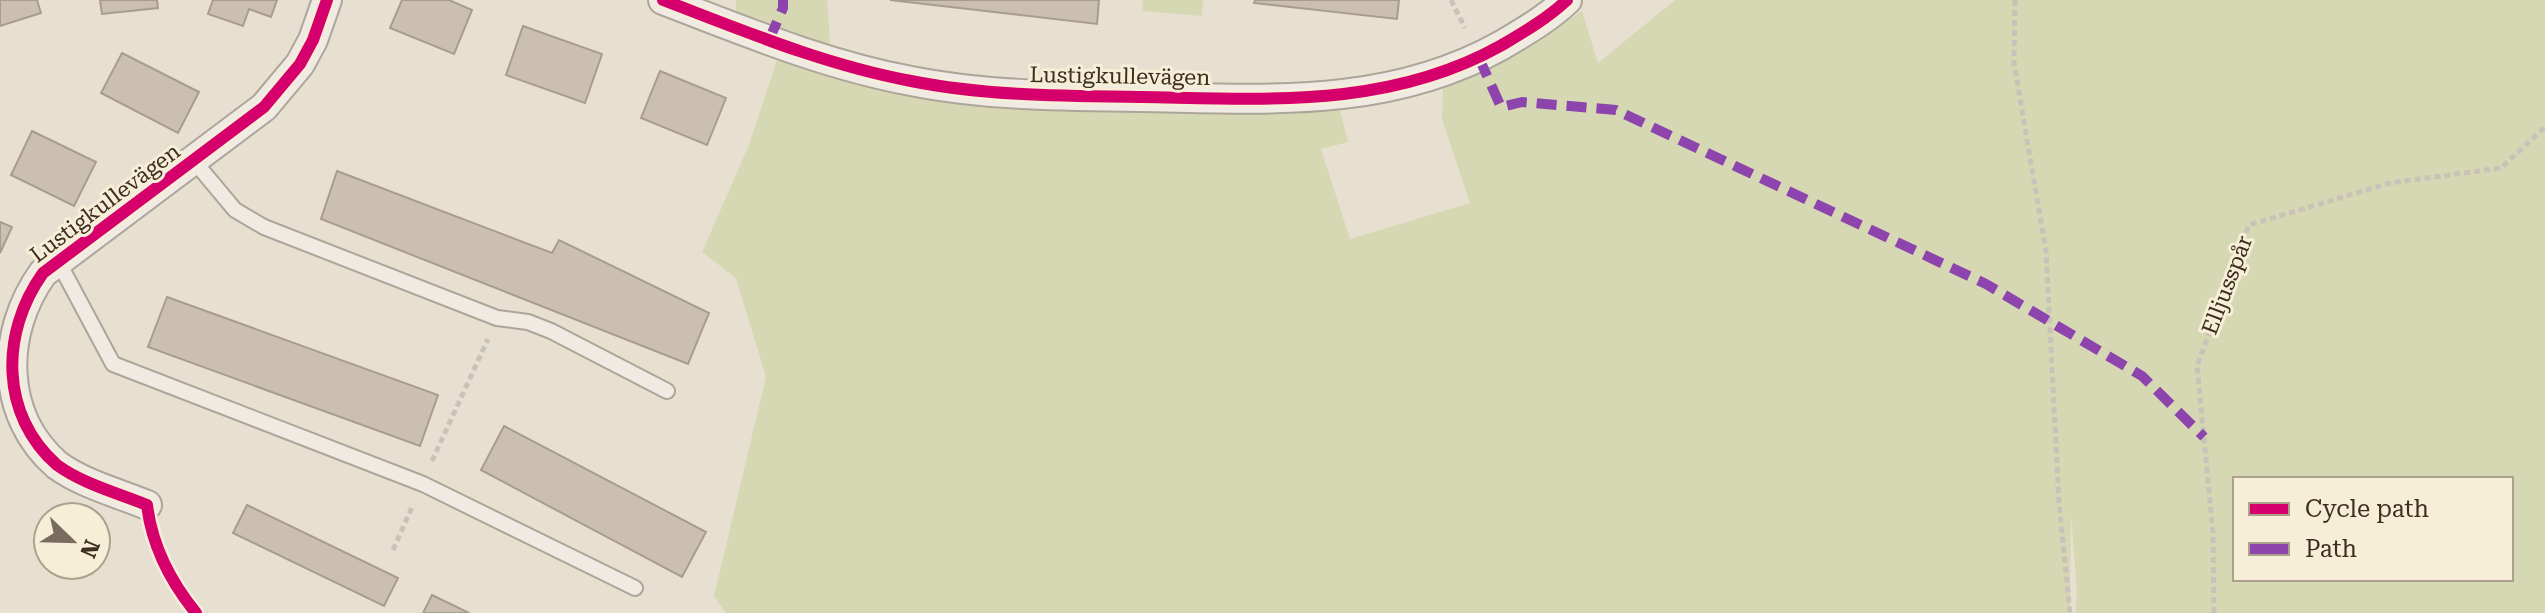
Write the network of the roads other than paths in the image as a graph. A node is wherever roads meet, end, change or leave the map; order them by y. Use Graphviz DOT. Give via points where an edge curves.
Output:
graph roads {
  1 [pos="327,0"];
  2 [pos="663,0"];
  3 [pos="1567,0"];
  4 [pos="194,161"];
  5 [pos="58,261"];
  6 [pos="667,391"];
  7 [pos="147,505"];
  8 [pos="635,588"];
  1 -- 4 [label="street, Lustigkullevägen" via="313,40 283,85 254,116"];
  2 -- 3 [label="street, Lustigkullevägen" via="820,59 911,82 1039,95 1312,99 1430,77 1492,50"];
  4 -- 5 [label="street, Lustigkullevägen"];
  4 -- 6 [label="lane" via="235,210 264,227 497,318 551,331"];
  5 -- 7 [label="street, Lustigkullevägen" via="26,294 9,339 9,390 18,416 56,464"];
  5 -- 8 [label="lane" via="113,364 423,484"];
}
